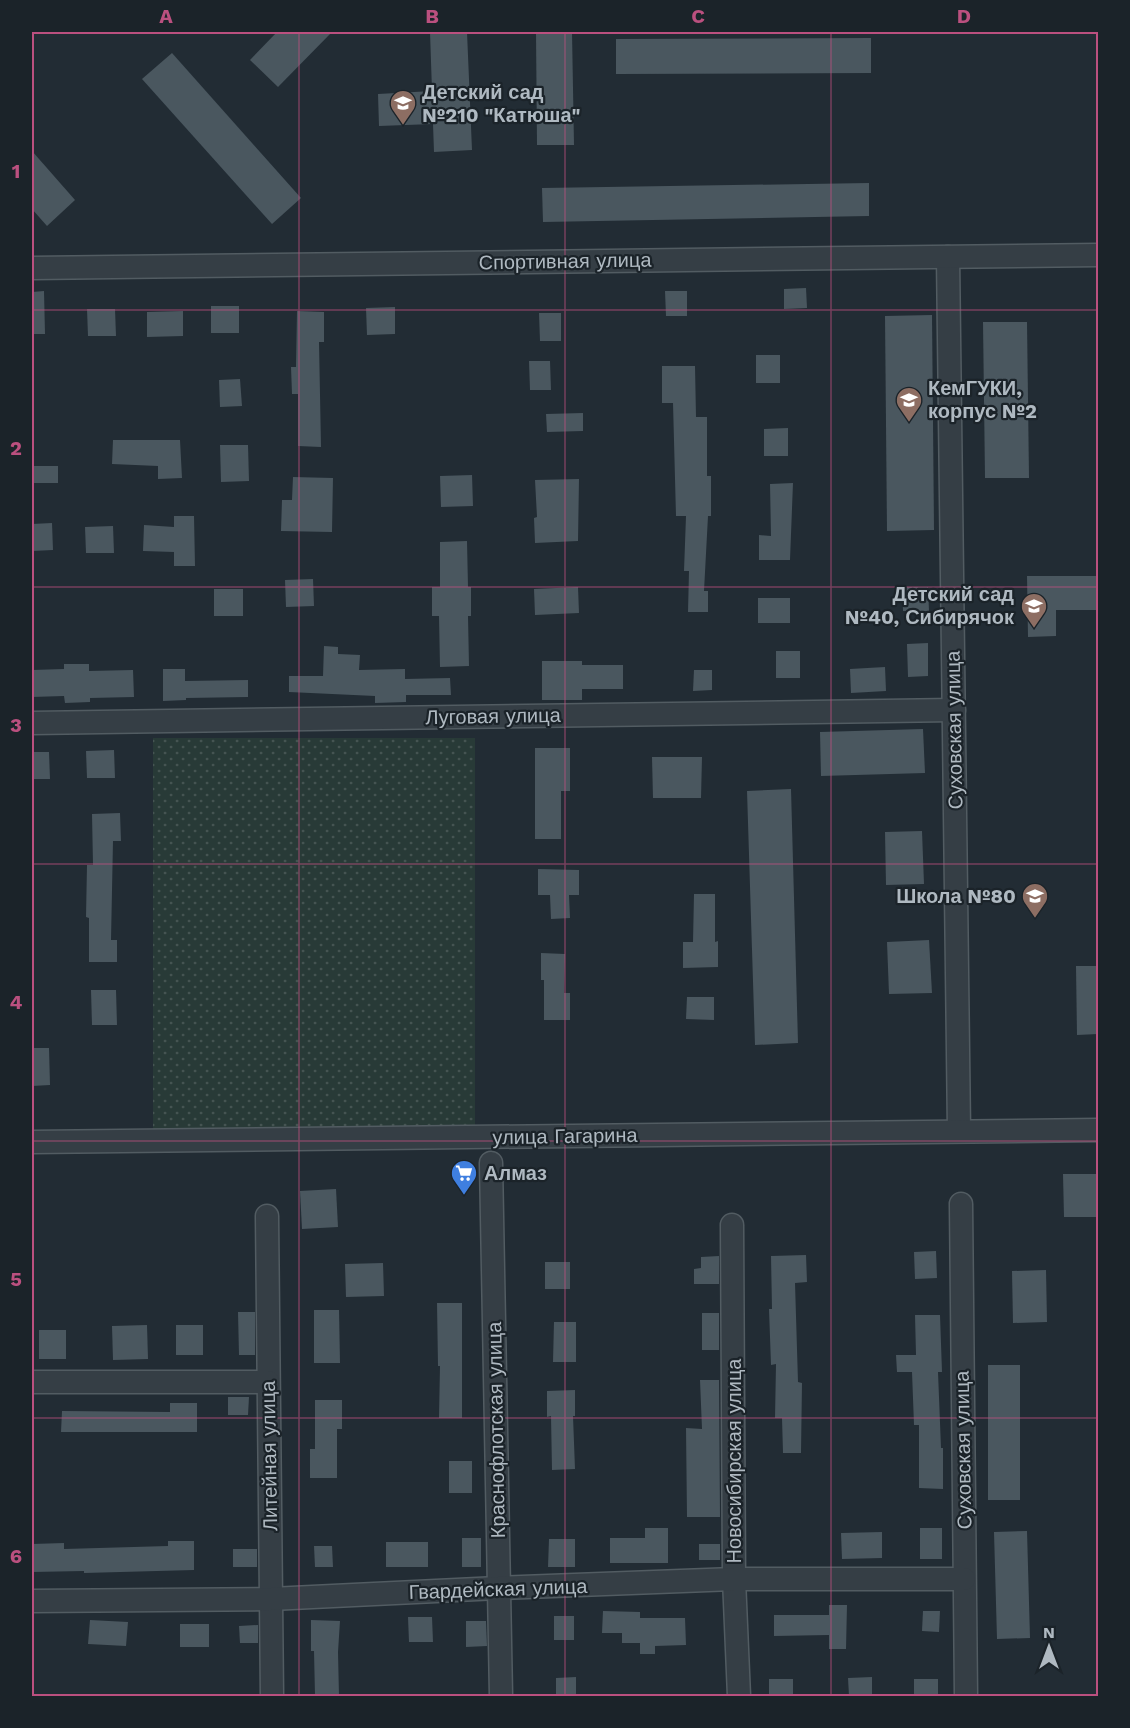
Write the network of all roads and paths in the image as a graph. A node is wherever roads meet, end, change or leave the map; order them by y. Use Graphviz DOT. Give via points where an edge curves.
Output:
graph roads {
  1 [pos="1098,255"];
  2 [pos="948,256"];
  3 [pos="32,268"];
  4 [pos="954,710"];
  5 [pos="32,723"];
  6 [pos="1098,1130"];
  7 [pos="959,1131"];
  8 [pos="32,1142"];
  9 [pos="491,1163"];
  10 [pos="961,1204"];
  11 [pos="267,1216"];
  12 [pos="732,1225"];
  13 [pos="32,1382"];
  14 [pos="268,1382"];
  15 [pos="734,1579"];
  16 [pos="964,1579"];
  17 [pos="498,1588"];
  18 [pos="271,1599"];
  19 [pos="32,1601"];
  20 [pos="272,1696"];
  21 [pos="501,1696"];
  22 [pos="739,1696"];
  23 [pos="966,1696"];
  1 -- 2 [label="street, Спортивная улица"];
  2 -- 3 [label="street, Спортивная улица"];
  2 -- 4 [label="street, Суховская улица"];
  4 -- 5 [label="street, Луговая улица"];
  4 -- 7 [label="street, Суховская улица"];
  6 -- 7 [label="street, улица Гагарина"];
  7 -- 8 [label="street, улица Гагарина"];
  9 -- 17 [label="street, Краснофлотская улица"];
  10 -- 16 [label="street, Суховская улица"];
  11 -- 14 [label="street, Литейная улица"];
  12 -- 15 [label="street, Новосибирская улица"];
  13 -- 14 [label="street"];
  14 -- 18 [label="street, Литейная улица"];
  15 -- 16 [label="street, Гвардейская улица"];
  15 -- 17 [label="street, Гвардейская улица"];
  15 -- 22 [label="street, Новосибирская улица"];
  16 -- 23 [label="street, Суховская улица"];
  17 -- 18 [label="street, Гвардейская улица"];
  17 -- 21 [label="street, Краснофлотская улица"];
  18 -- 19 [label="street, Гвардейская улица"];
  18 -- 20 [label="street, Литейная улица"];
}
